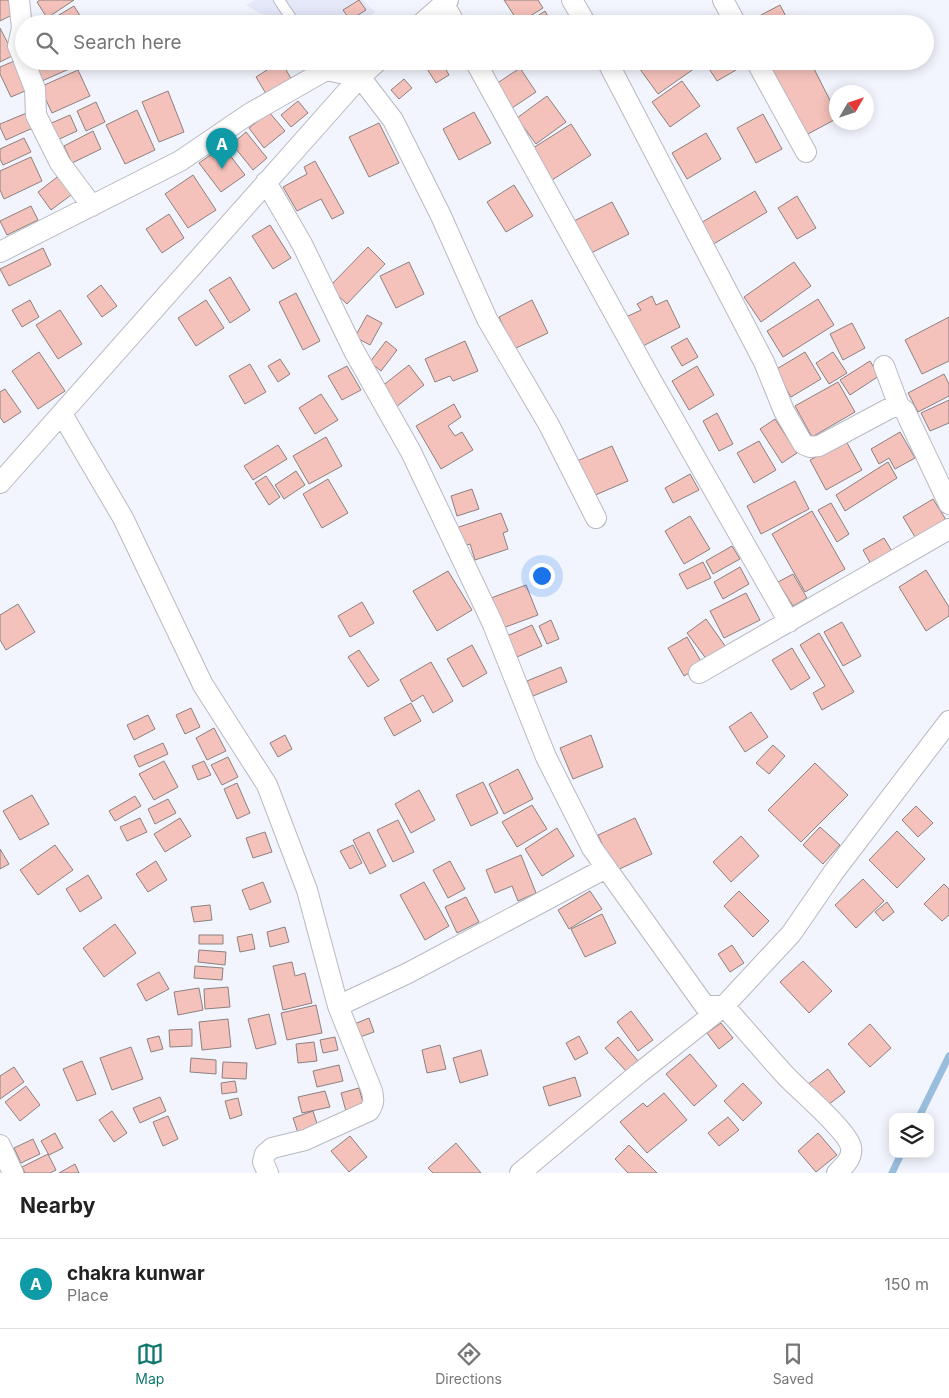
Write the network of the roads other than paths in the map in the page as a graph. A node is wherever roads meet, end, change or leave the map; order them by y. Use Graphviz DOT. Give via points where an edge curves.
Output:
graph roads {
  1 [pos="19,0"];
  2 [pos="280,0"];
  3 [pos="572,0"];
  4 [pos="723,0"];
  5 [pos="446,2"];
  6 [pos="21,15"];
  7 [pos="289,15"];
  8 [pos="431,15"];
  9 [pos="451,15"];
  10 [pos="581,15"];
  11 [pos="731,15"];
  12 [pos="28,70"];
  13 [pos="317,70"];
  14 [pos="336,70"];
  15 [pos="368,70"];
  16 [pos="480,70"];
  17 [pos="612,70"];
  18 [pos="761,70"];
  19 [pos="360,77"];
  20 [pos="806,152"];
  21 [pos="266,182"];
  22 [pos="92,206"];
  23 [pos="0,252"];
  24 [pos="884,366"];
  25 [pos="899,406"];
  26 [pos="62,414"];
  27 [pos="0,483"];
  28 [pos="949,504"];
  29 [pos="596,518"];
  30 [pos="949,529"];
  31 [pos="789,622"];
  32 [pos="699,673"];
  33 [pos="949,721"];
  34 [pos="606,868"];
  35 [pos="338,1006"];
  36 [pos="724,1006"];
  37 [pos="0,1145"];
  38 [pos="13,1173"];
  39 [pos="268,1173"];
  40 [pos="520,1173"];
  41 [pos="837,1173"];
  1 -- 6 [label="street"];
  2 -- 7 [label="lane"];
  3 -- 10 [label="street"];
  4 -- 11 [label="street"];
  5 -- 8 [label="street"];
  5 -- 9 [label="street"];
  12 -- 22 [label="street" via="35,89 36,115 60,163"];
  13 -- 22 [label="street" via="180,160"];
  14 -- 19 [label="street"];
  15 -- 19 [label="street"];
  16 -- 31 [label="street"];
  17 -- 25 [label="street" via="764,362 784,410 803,444 820,446"];
  18 -- 20 [label="street"];
  19 -- 21 [label="street"];
  19 -- 29 [label="street" via="393,120 487,319 549,425"];
  21 -- 26 [label="street"];
  21 -- 34 [label="street" via="411,452 492,622 546,757 592,848"];
  22 -- 23 [label="street"];
  24 -- 25 [label="street"];
  25 -- 28 [label="street" via="905,411"];
  26 -- 27 [label="street"];
  26 -- 35 [label="street" via="123,518 204,685 267,785 307,890"];
  30 -- 31 [label="street"];
  31 -- 32 [label="street"];
  33 -- 36 [label="street" via="833,873 791,934"];
  34 -- 35 [label="street" via="408,974"];
  34 -- 36 [label="street" via="705,1006"];
  35 -- 39 [label="street" via="372,1091 373,1106 369,1111 305,1140 272,1148 265,1154 263,1162"];
  36 -- 40 [label="street"];
  36 -- 41 [label="street" via="848,1139 851,1154"];
  37 -- 38 [label="street"];
}
